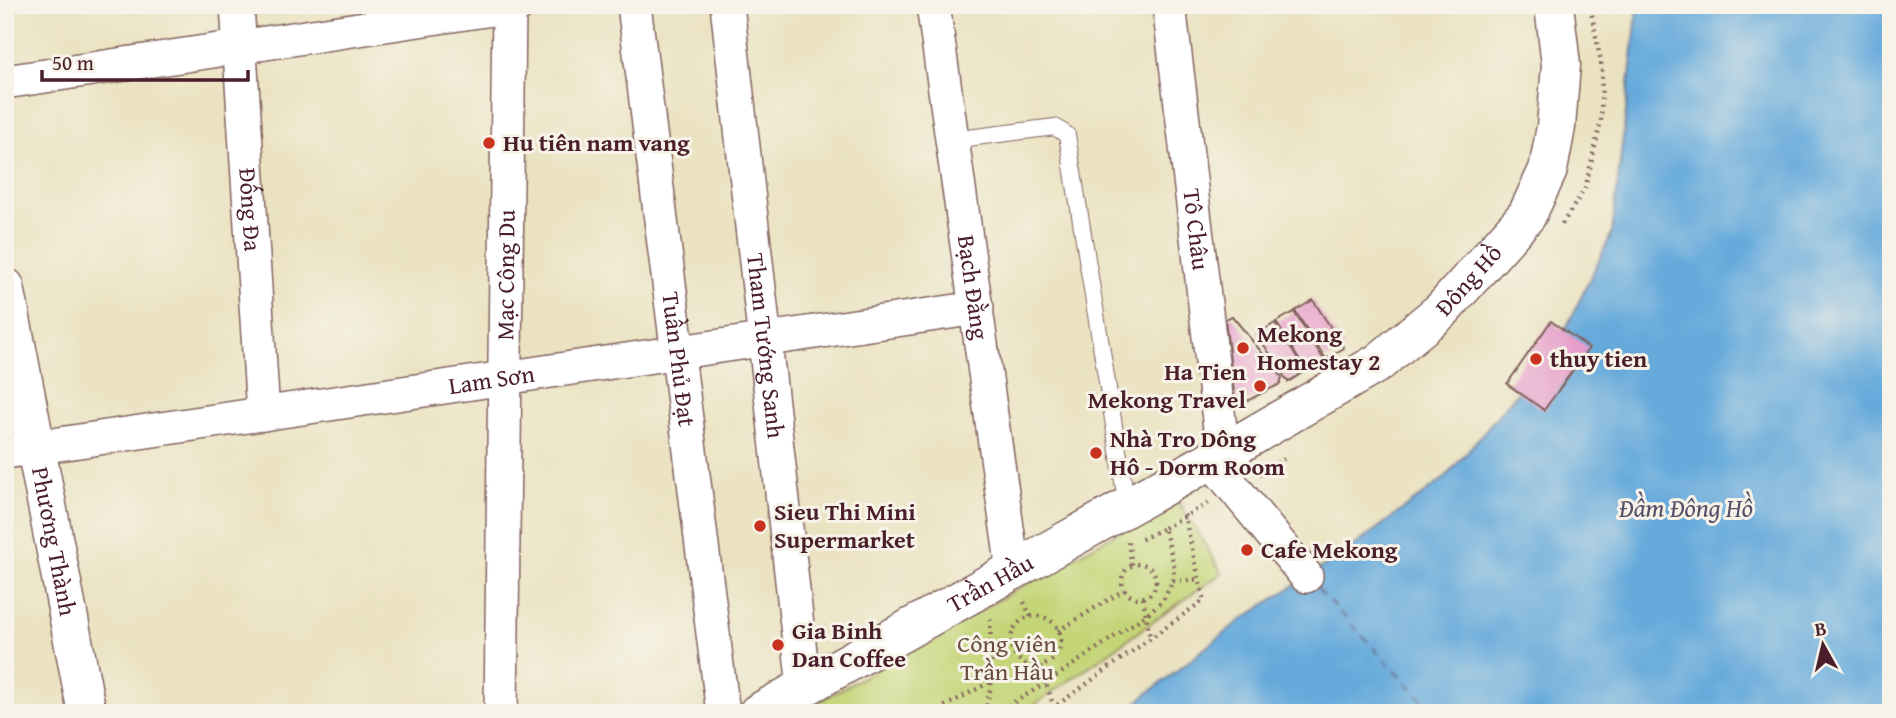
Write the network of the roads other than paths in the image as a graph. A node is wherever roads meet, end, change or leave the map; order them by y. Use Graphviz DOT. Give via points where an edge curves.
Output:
graph roads {
  1 [pos="237,5"];
  2 [pos="634,5"];
  3 [pos="727,5"];
  4 [pos="933,5"];
  5 [pos="1169,5"];
  6 [pos="1554,5"];
  7 [pos="513,6"];
  8 [pos="241,47"];
  9 [pos="5,82"];
  10 [pos="953,140"];
  11 [pos="5,287"];
  12 [pos="976,309"];
  13 [pos="765,340"];
  14 [pos="678,352"];
  15 [pos="505,378"];
  16 [pos="263,414"];
  17 [pos="21,450"];
  18 [pos="1217,457"];
  19 [pos="1127,506"];
  20 [pos="1306,576"];
  21 [pos="1016,592"];
  22 [pos="804,687"];
  23 [pos="87,713"];
  24 [pos="501,713"];
  25 [pos="723,713"];
  26 [pos="758,713"];
  1 -- 8 [label="street, Đống Đa"];
  2 -- 14 [label="street, Tuần Phủ Đạt"];
  3 -- 13 [label="street, Tham Tướng Sanh"];
  4 -- 10 [label="street, Bạch Đằng"];
  5 -- 18 [label="street, Tô Châu"];
  6 -- 18 [label="street, Đông Hồ" via="1561,65 1556,127 1548,170 1527,215 1442,310 1378,363"];
  7 -- 8 [label="street"];
  7 -- 15 [label="street, Mạc Công Du"];
  8 -- 9 [label="street"];
  8 -- 16 [label="street, Đống Đa"];
  10 -- 12 [label="street, Bạch Đằng"];
  10 -- 19 [label="lane" via="1055,127 1067,135"];
  11 -- 17 [label="street, Phương Thành"];
  12 -- 13 [label="street, Lam Sơn"];
  12 -- 21 [label="street, Bạch Đằng"];
  13 -- 14 [label="street, Lam Sơn"];
  13 -- 22 [label="street, Tham Tướng Sanh"];
  14 -- 15 [label="street, Lam Sơn"];
  14 -- 25 [label="street, Tuần Phủ Đạt"];
  15 -- 16 [label="street, Lam Sơn"];
  15 -- 24 [label="street, Mạc Công Du"];
  16 -- 17 [label="street, Lam Sơn"];
  17 -- 23 [label="street, Phương Thành"];
  18 -- 19 [label="street, Trần Hầu"];
  18 -- 20 [label="street"];
  19 -- 21 [label="street, Trần Hầu"];
  21 -- 22 [label="street, Trần Hầu"];
  22 -- 26 [label="street, Trần Hầu"];
}
